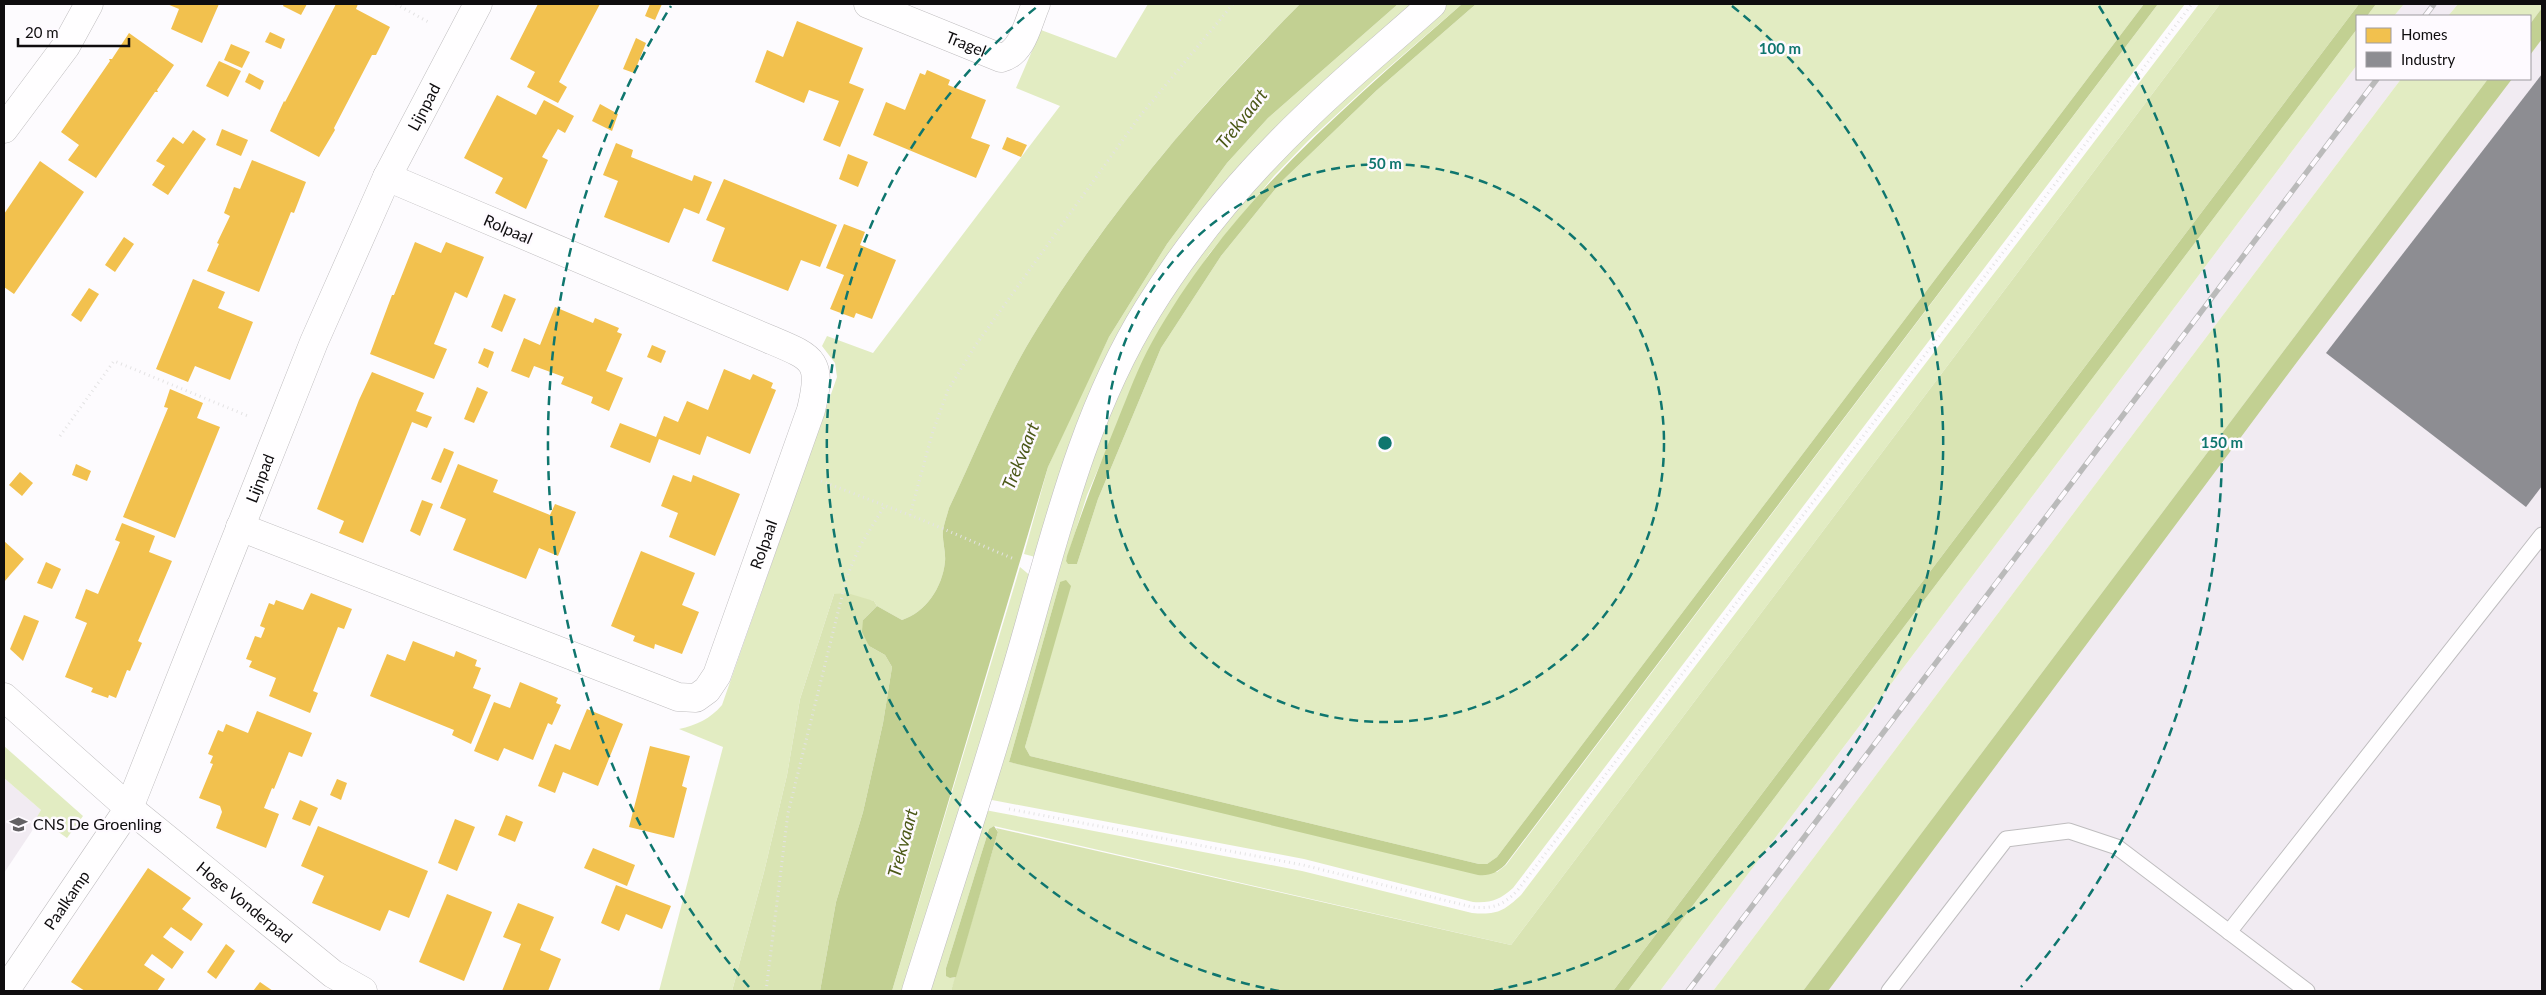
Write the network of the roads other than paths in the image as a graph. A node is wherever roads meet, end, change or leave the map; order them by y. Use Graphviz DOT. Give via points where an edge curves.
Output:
graph roads {
  1 [pos="89,4"];
  2 [pos="478,4"];
  3 [pos="868,4"];
  4 [pos="1036,4"];
  5 [pos="1432,4"];
  6 [pos="4,129"];
  7 [pos="387,177"];
  8 [pos="240,527"];
  9 [pos="2542,535"];
  10 [pos="4,697"];
  11 [pos="129,808"];
  12 [pos="2229,932"];
  13 [pos="5,991"];
  14 [pos="364,991"];
  15 [pos="916,991"];
  16 [pos="1889,991"];
  17 [pos="2307,991"];
  1 -- 6 [label="street" via="66,46"];
  2 -- 7 [label="street, Lijnpad"];
  3 -- 4 [label="street, Tragel" via="1001,58 1018,48"];
  5 -- 15 [label="street" via="1309,114 1251,174 1147,311 1096,413 1069,487"];
  7 -- 8 [label="street, Lijnpad" via="314,342"];
  7 -- 8 [label="street, Rolpaal" via="804,354 814,365 817,385 811,410 717,675 707,690 696,698 678,697"];
  8 -- 11 [label="street, Lijnpad"];
  9 -- 12 [label="lane"];
  10 -- 11 [label="street"];
  11 -- 13 [label="street, Paalkamp"];
  11 -- 14 [label="street, Hoge Vonderpad" via="333,974"];
  12 -- 16 [label="lane" via="2117,846 2070,831 2006,838"];
  12 -- 17 [label="lane"];
}
